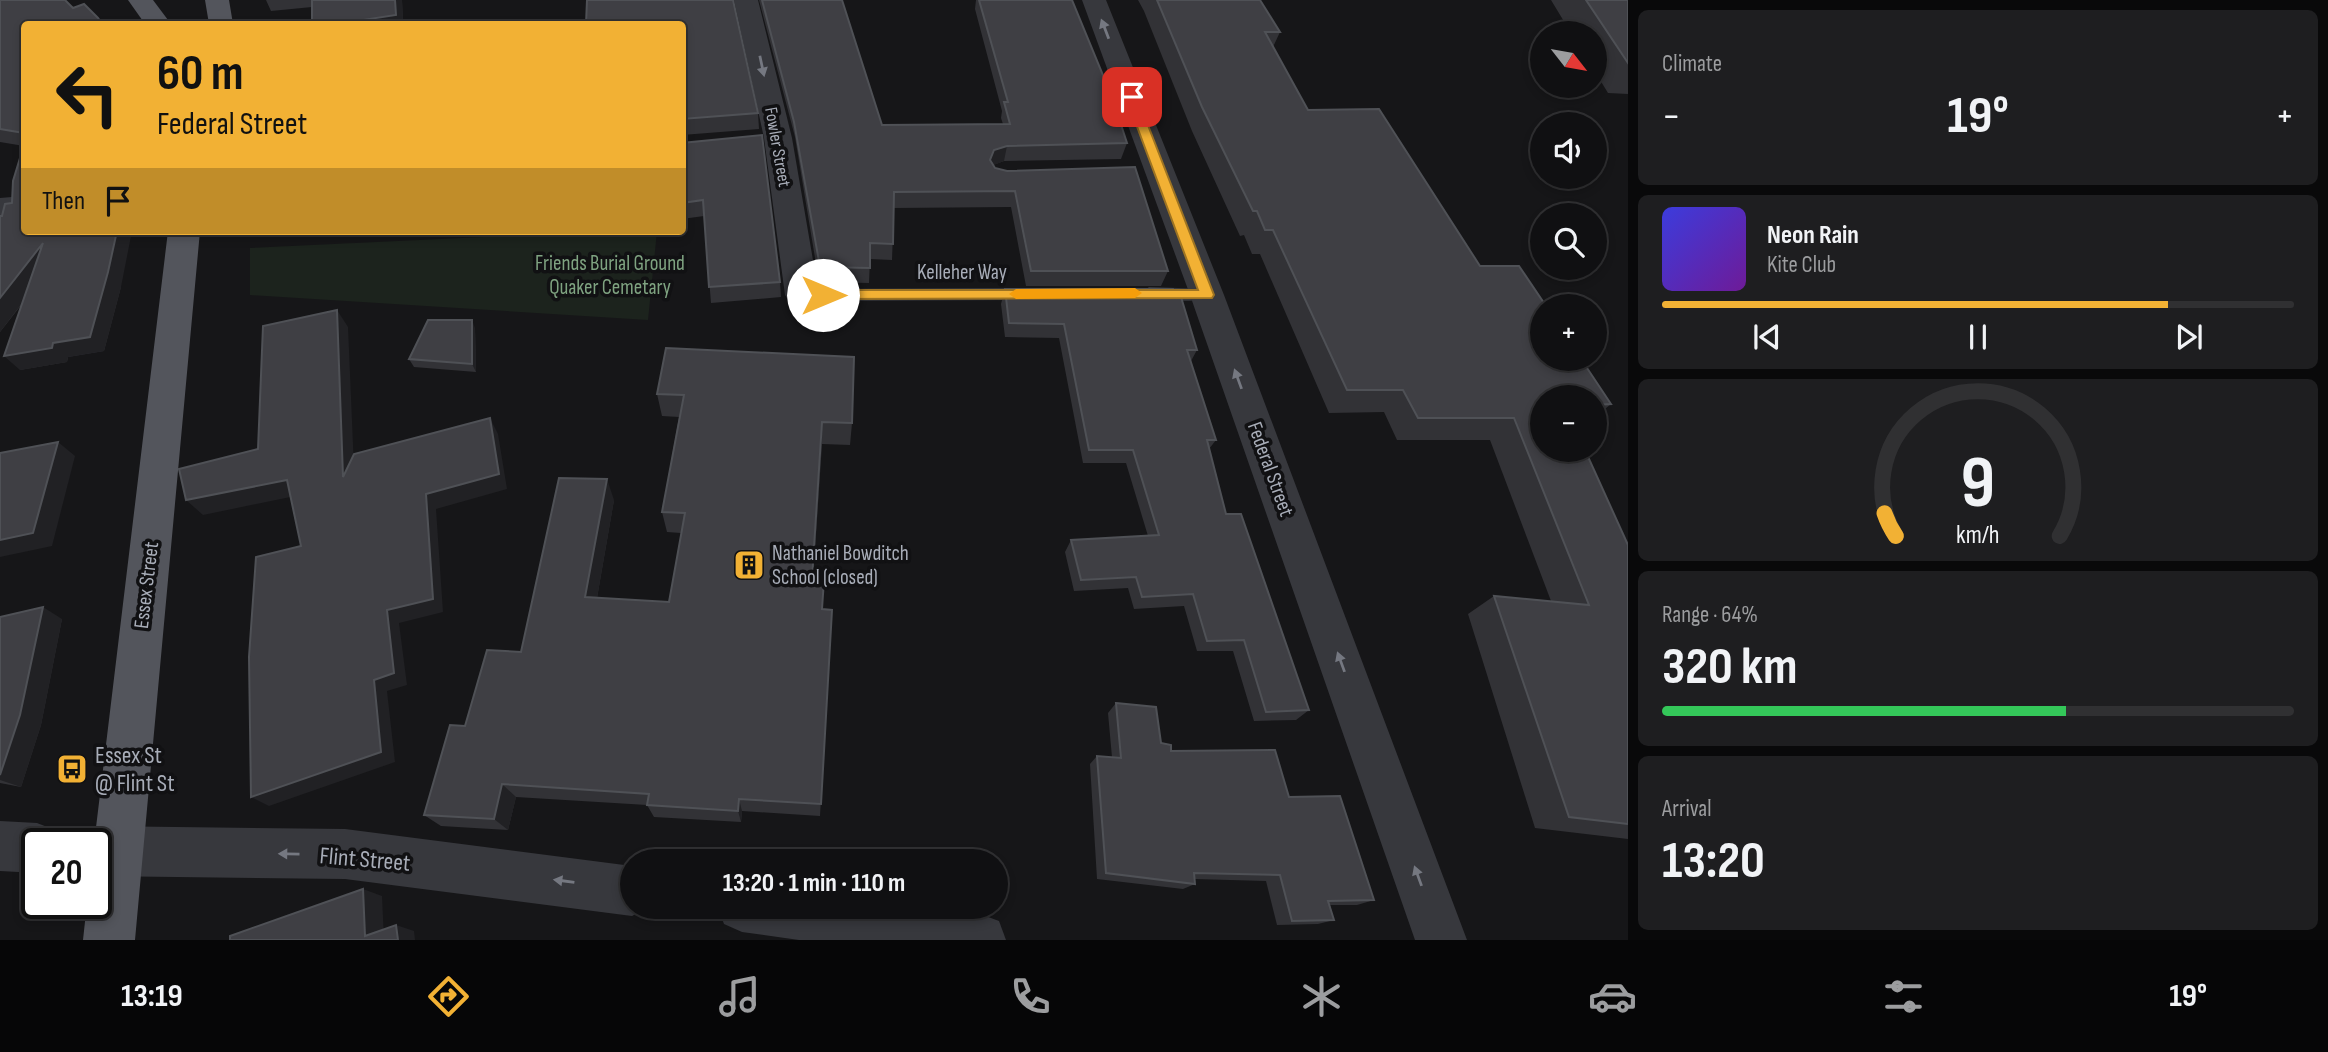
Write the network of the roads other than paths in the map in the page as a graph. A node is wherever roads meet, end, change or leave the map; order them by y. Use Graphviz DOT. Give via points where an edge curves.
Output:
graph roads {
  1 [pos="140,0"];
  2 [pos="217,0"];
  3 [pos="746,0"];
  4 [pos="1094,0"];
  5 [pos="157,21"];
  6 [pos="220,21"];
  7 [pos="21,206"];
  8 [pos="0,208"];
  9 [pos="184,235"];
  10 [pos="1128,293"];
  11 [pos="1048,294"];
  12 [pos="802,295"];
  13 [pos="1207,295"];
  14 [pos="110,828"];
  15 [pos="0,846"];
  16 [pos="21,847"];
  17 [pos="112,852"];
  18 [pos="620,889"];
  19 [pos="109,919"];
  20 [pos="833,919"];
  21 [pos="109,940"];
  22 [pos="980,940"];
  23 [pos="1441,940"];
  1 -- 5 [label="main road"];
  2 -- 6 [label="main road"];
  3 -- 12 [label="street, Fowler Street, one-way" via="765,140"];
  13 -- 4 [label="street, Federal Street, one-way" via="1147,170"];
  7 -- 8 [label="street"];
  9 -- 14 [label="main road, Essex Street"];
  10 -- 13 [label="lane"];
  11 -- 12 [label="lane, Kelleher Way"];
  23 -- 13 [label="street, Federal Street, one-way"];
  15 -- 16 [label="street"];
  18 -- 17 [label="street, Flint Street, one-way" via="345,854"];
  19 -- 21 [label="main road, Essex Street"];
  20 -- 22 [label="street"];
}
